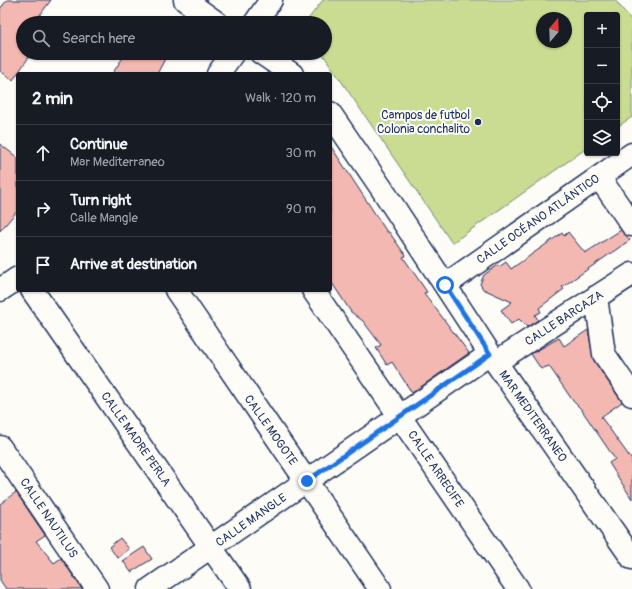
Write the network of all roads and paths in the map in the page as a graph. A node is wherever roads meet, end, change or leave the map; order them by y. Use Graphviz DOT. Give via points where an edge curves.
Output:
graph roads {
  1 [pos="185,0"];
  2 [pos="271,0"];
  3 [pos="207,16"];
  4 [pos="260,16"];
  5 [pos="228,60"];
  6 [pos="271,60"];
  7 [pos="219,72"];
  8 [pos="289,72"];
  9 [pos="332,116"];
  10 [pos="632,154"];
  11 [pos="599,177"];
  12 [pos="632,225"];
  13 [pos="632,274"];
  14 [pos="16,279"];
  15 [pos="445,285"];
  16 [pos="0,290"];
  17 [pos="33,292"];
  18 [pos="177,292"];
  19 [pos="314,292"];
  20 [pos="596,297"];
  21 [pos="493,358"];
  22 [pos="632,395"];
  23 [pos="401,417"];
  24 [pos="0,447"];
  25 [pos="307,481"];
  26 [pos="211,548"];
  27 [pos="632,558"];
  28 [pos="98,589"];
  29 [pos="150,589"];
  30 [pos="240,589"];
  31 [pos="380,589"];
  32 [pos="518,589"];
  1 -- 3 [label="street"];
  2 -- 4 [label="street"];
  5 -- 7 [label="street"];
  6 -- 8 [label="street"];
  9 -- 15 [label="street, MAR MEDITERRANEO"];
  10 -- 11 [label="street, CALLE OCÉANO ATLÁNTICO"];
  11 -- 12 [label="street"];
  11 -- 15 [label="street, CALLE OCÉANO ATLÁNTICO"];
  13 -- 20 [label="street, CALLE BARCAZA"];
  14 -- 16 [label="street"];
  15 -- 21 [label="street, MAR MEDITERRANEO"];
  17 -- 26 [label="street, CALLE MADRE PERLA"];
  18 -- 25 [label="street, CALLE MOGOTE"];
  19 -- 23 [label="street, CALLE ARRECIFE"];
  20 -- 21 [label="street, CALLE BARCAZA"];
  20 -- 22 [label="street" via="604,354"];
  21 -- 23 [label="street, CALLE MANGLE"];
  21 -- 27 [label="street, MAR MEDITERRANEO"];
  23 -- 25 [label="street, CALLE MANGLE"];
  23 -- 32 [label="street, CALLE ARRECIFE"];
  24 -- 28 [label="street, CALLE NAUTILUS"];
  25 -- 26 [label="street, CALLE MANGLE"];
  25 -- 31 [label="street, CALLE MOGOTE"];
  26 -- 29 [label="street, CALLE MANGLE"];
  26 -- 30 [label="street, CALLE MADRE PERLA"];
}
